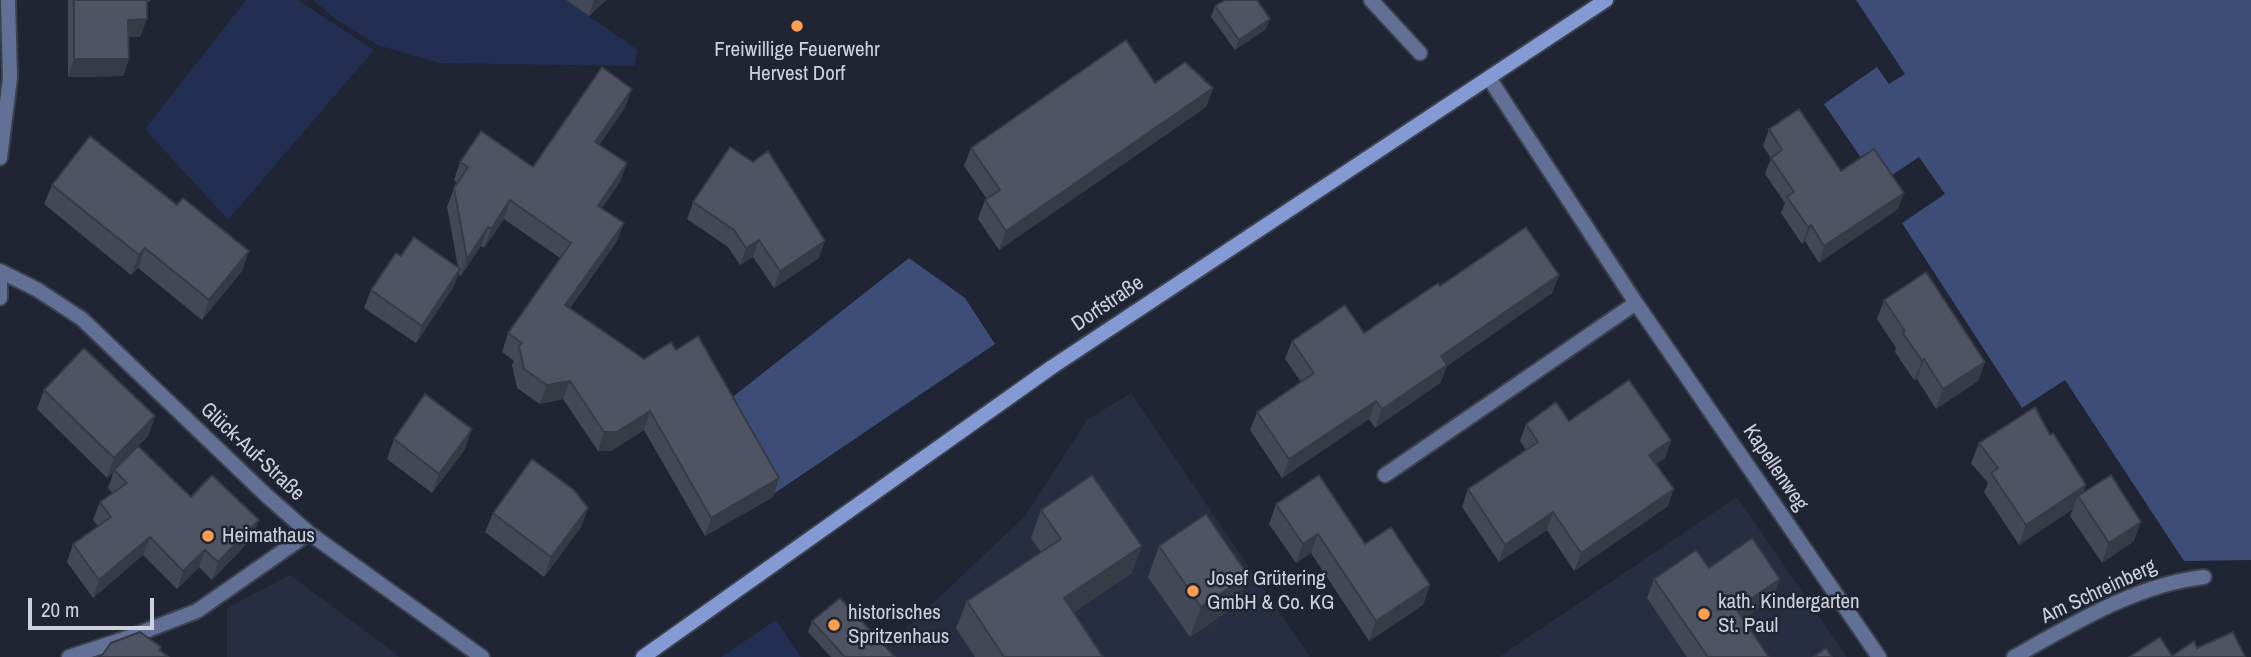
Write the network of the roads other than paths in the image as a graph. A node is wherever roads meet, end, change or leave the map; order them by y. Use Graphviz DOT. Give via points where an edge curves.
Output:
graph roads {
  1 [pos="8,0"];
  2 [pos="1371,0"];
  3 [pos="1606,0"];
  4 [pos="1420,53"];
  5 [pos="1489,78"];
  6 [pos="0,158"];
  7 [pos="0,272"];
  8 [pos="0,299"];
  9 [pos="1636,303"];
  10 [pos="1385,475"];
  11 [pos="309,533"];
  12 [pos="2204,577"];
  13 [pos="69,657"];
  14 [pos="482,657"];
  15 [pos="643,657"];
  16 [pos="1879,657"];
  17 [pos="2014,657"];
  1 -- 6 [label="street" via="10,78"];
  2 -- 4 [label="street"];
  3 -- 5 [label="street, Dorfstraße"];
  5 -- 9 [label="street, Kapellenweg"];
  5 -- 15 [label="street, Dorfstraße" via="1052,367"];
  7 -- 8 [label="street"];
  7 -- 11 [label="street, Glück-Auf-Straße" via="82,319"];
  9 -- 10 [label="street"];
  9 -- 16 [label="street, Kapellenweg"];
  11 -- 13 [label="street" via="197,611"];
  11 -- 14 [label="street, Glück-Auf-Straße"];
  12 -- 17 [label="street, Am Schreinberg" via="2178,580 2138,594"];
}
